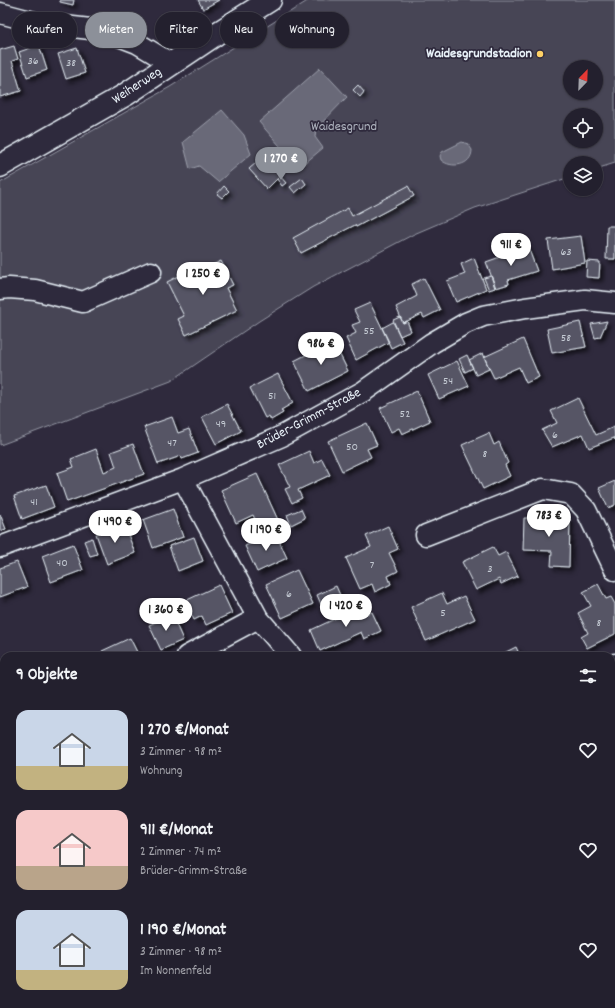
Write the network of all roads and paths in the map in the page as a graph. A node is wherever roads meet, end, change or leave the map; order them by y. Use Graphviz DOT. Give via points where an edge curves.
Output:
graph roads {
  1 [pos="270,0"];
  2 [pos="0,13"];
  3 [pos="172,64"];
  4 [pos="0,166"];
  5 [pos="151,272"];
  6 [pos="0,289"];
  7 [pos="615,303"];
  8 [pos="183,479"];
  9 [pos="426,535"];
  10 [pos="0,547"];
  11 [pos="615,570"];
  12 [pos="258,618"];
  13 [pos="194,652"];
  14 [pos="288,652"];
  1 -- 3 [label="main road, Weiherweg"];
  2 -- 3 [label="street" via="38,23 111,33 137,43"];
  3 -- 4 [label="main road, Weiherweg" via="126,95"];
  5 -- 6 [label="street" via="83,302 35,290"];
  7 -- 8 [label="street, Brüder-Grimm-Straße" via="585,300 483,316 432,342 364,391 294,429"];
  8 -- 10 [label="street, Brüder-Grimm-Straße"];
  8 -- 12 [label="street"];
  9 -- 11 [label="street" via="543,489 571,494 586,510"];
  12 -- 13 [label="street"];
  12 -- 14 [label="street"];
}
